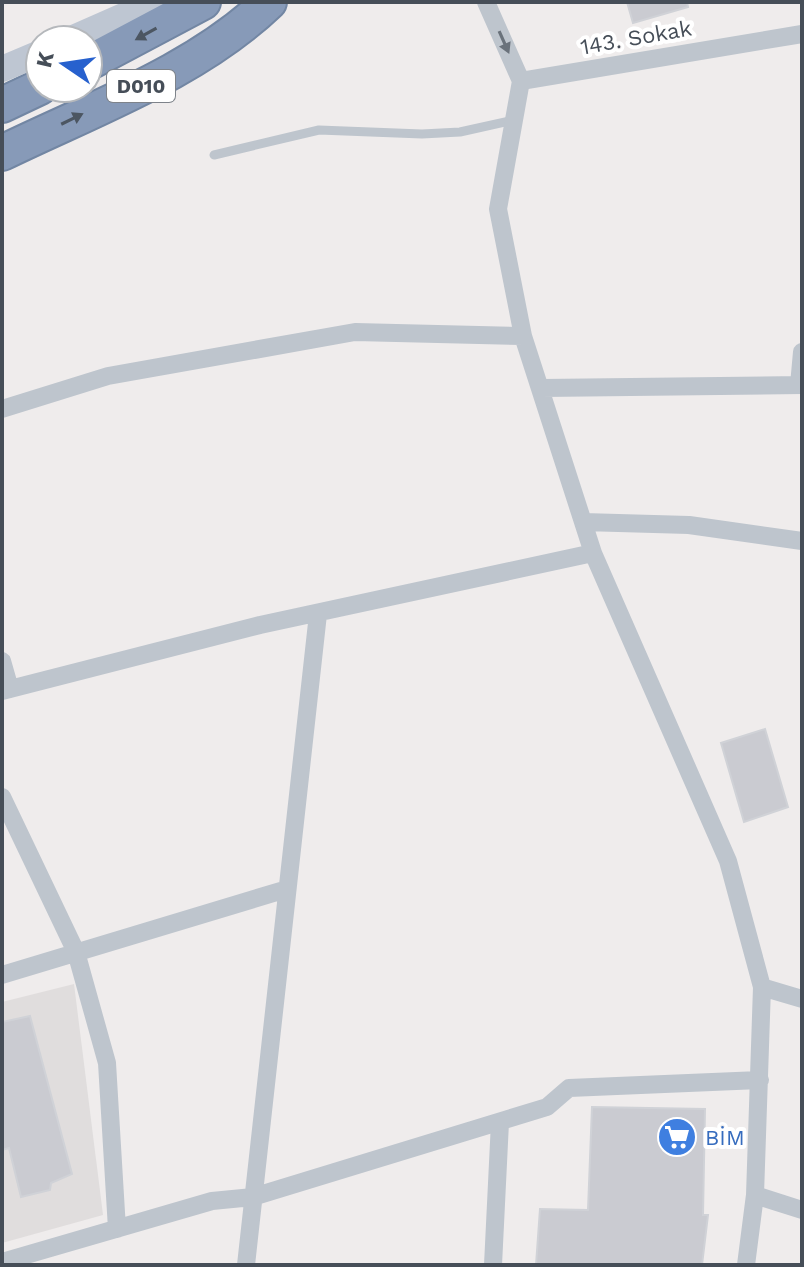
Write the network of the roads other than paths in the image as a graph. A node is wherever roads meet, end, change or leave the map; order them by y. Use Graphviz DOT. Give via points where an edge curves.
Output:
graph roads {
  1 [pos="155,2"];
  2 [pos="203,2"];
  3 [pos="269,2"];
  4 [pos="486,2"];
  5 [pos="104,25"];
  6 [pos="800,30"];
  7 [pos="104,55"];
  8 [pos="24,60"];
  9 [pos="2,69"];
  10 [pos="521,81"];
  11 [pos="24,95"];
  12 [pos="2,105"];
  13 [pos="514,120"];
  14 [pos="2,153"];
  15 [pos="214,155"];
  16 [pos="523,336"];
  17 [pos="802,352"];
  18 [pos="800,385"];
  19 [pos="542,388"];
  20 [pos="2,409"];
  21 [pos="583,522"];
  22 [pos="802,541"];
  23 [pos="593,553"];
  24 [pos="318,614"];
  25 [pos="2,661"];
  26 [pos="6,690"];
  27 [pos="2,797"];
  28 [pos="287,889"];
  29 [pos="76,952"];
  30 [pos="2,975"];
  31 [pos="762,987"];
  32 [pos="802,999"];
  33 [pos="760,1080"];
  34 [pos="500,1122"];
  35 [pos="755,1195"];
  36 [pos="253,1197"];
  37 [pos="802,1210"];
  38 [pos="117,1229"];
  39 [pos="2,1262"];
  40 [pos="246,1265"];
  41 [pos="493,1265"];
  42 [pos="746,1265"];
  1 -- 5 [label="street"];
  2 -- 7 [label="highway, D010, one-way"];
  14 -- 3 [label="highway, D010, one-way" via="172,71"];
  4 -- 10 [label="street, one-way"];
  6 -- 10 [label="street, 143. Sokak"];
  8 -- 9 [label="street"];
  10 -- 13 [label="street"];
  11 -- 12 [label="highway"];
  13 -- 15 [label="lane" via="422,134 319,130"];
  13 -- 16 [label="street" via="498,209"];
  16 -- 19 [label="street"];
  16 -- 20 [label="street" via="355,332 108,376"];
  17 -- 18 [label="street"];
  18 -- 19 [label="street"];
  19 -- 21 [label="street"];
  21 -- 22 [label="street" via="689,525"];
  21 -- 23 [label="street"];
  23 -- 24 [label="street"];
  23 -- 31 [label="street" via="728,861"];
  24 -- 26 [label="street"];
  24 -- 28 [label="street"];
  25 -- 26 [label="street"];
  27 -- 29 [label="street"];
  28 -- 29 [label="street"];
  28 -- 36 [label="street"];
  29 -- 30 [label="street"];
  29 -- 38 [label="street" via="107,1063"];
  31 -- 32 [label="street"];
  31 -- 33 [label="street"];
  33 -- 34 [label="street" via="569,1088 547,1107"];
  33 -- 35 [label="street"];
  34 -- 36 [label="street"];
  34 -- 41 [label="street"];
  35 -- 37 [label="street"];
  35 -- 42 [label="street"];
  36 -- 38 [label="street" via="212,1201"];
  36 -- 40 [label="street"];
  38 -- 39 [label="street"];
}
